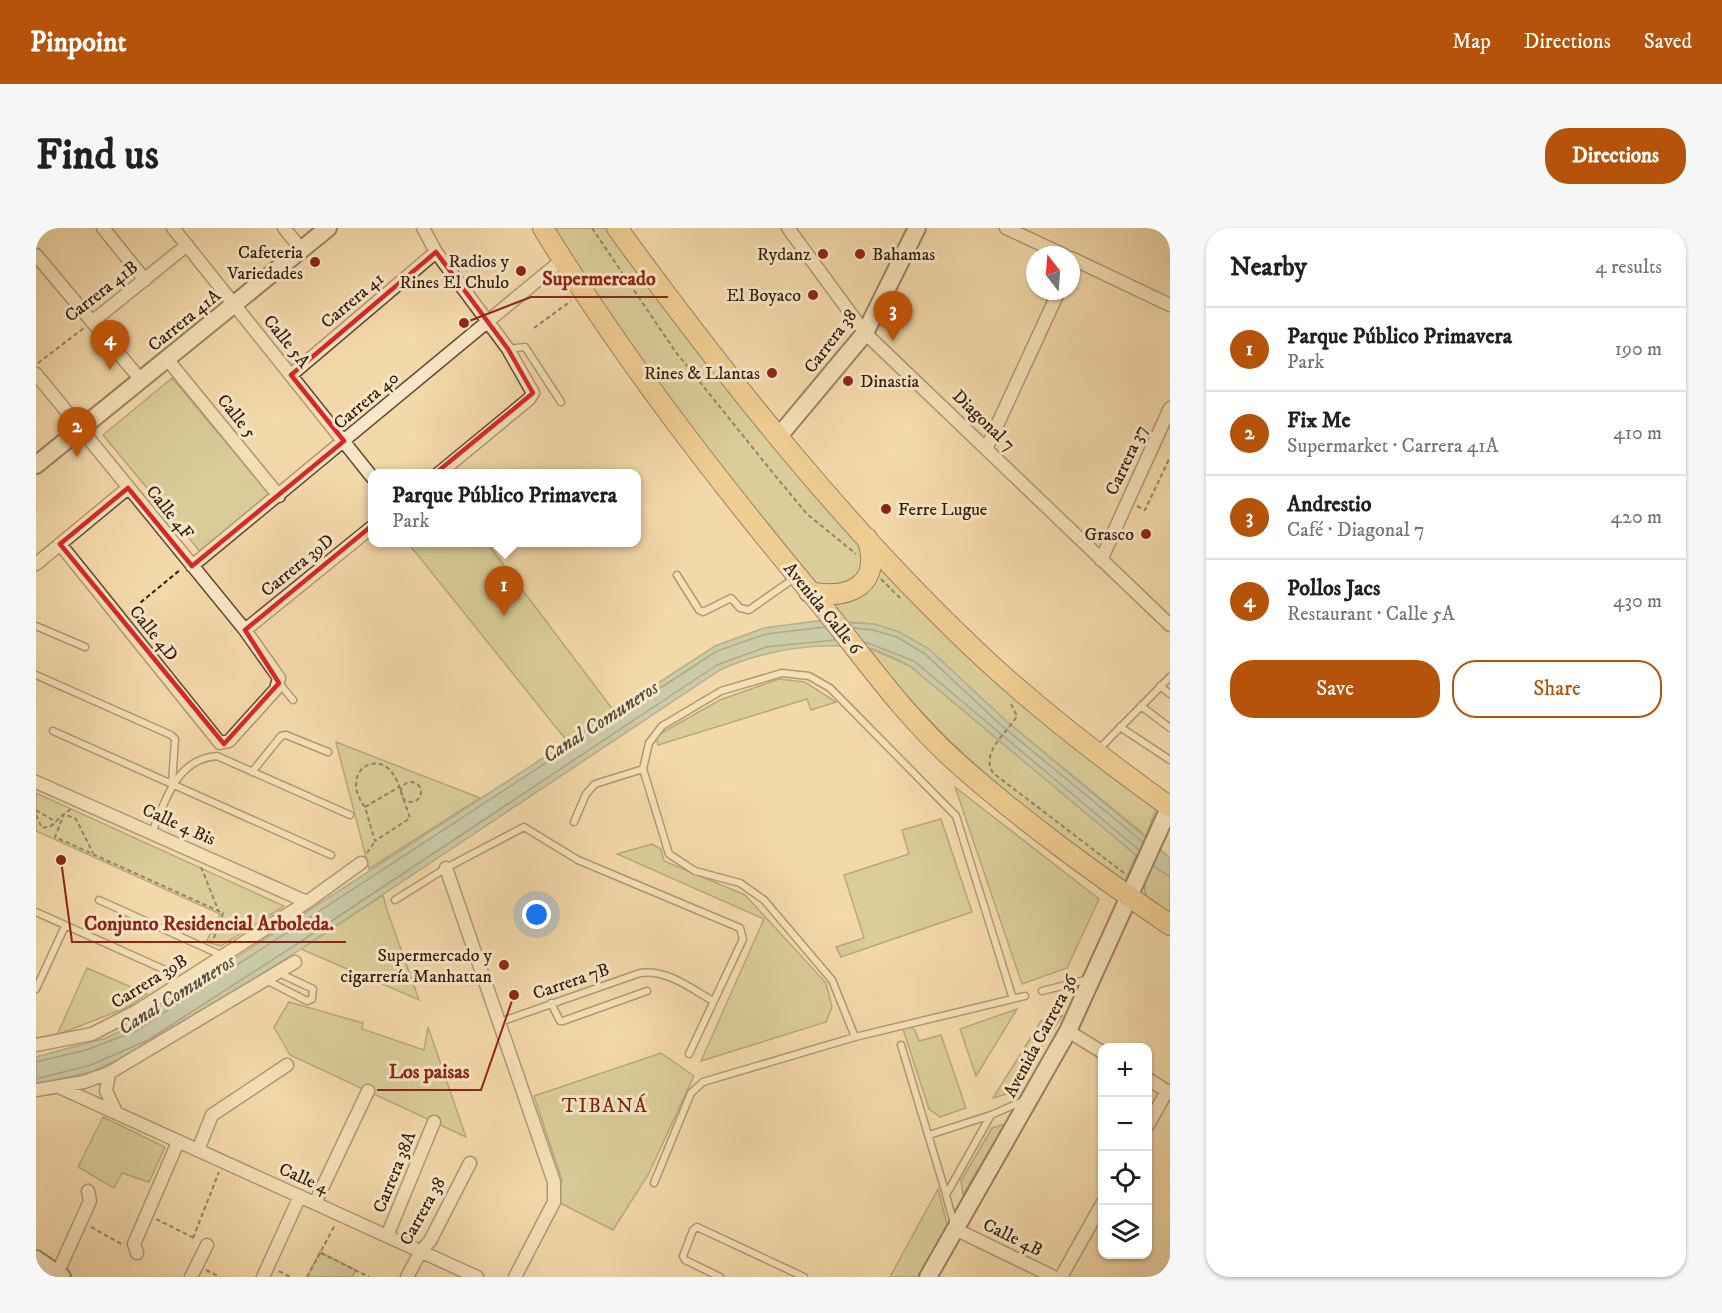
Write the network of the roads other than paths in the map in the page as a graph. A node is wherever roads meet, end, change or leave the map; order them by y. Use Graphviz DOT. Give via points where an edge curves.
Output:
graph roads {
  1 [pos="103,228"];
  2 [pos="173,228"];
  3 [pos="284,228"];
  4 [pos="328,228"];
  5 [pos="423,228"];
  6 [pos="543,228"];
  7 [pos="617,228"];
  8 [pos="788,228"];
  9 [pos="917,228"];
  10 [pos="1006,228"];
  11 [pos="187,245"];
  12 [pos="1043,246"];
  13 [pos="302,250"];
  14 [pos="436,252"];
  15 [pos="36,255"];
  16 [pos="562,260"];
  17 [pos="1080,264"];
  18 [pos="145,280"];
  19 [pos="1055,300"];
  20 [pos="234,305"];
  21 [pos="1170,305"];
  22 [pos="92,322"];
  23 [pos="488,322"];
  24 [pos="865,333"];
  25 [pos="508,349"];
  26 [pos="167,359"];
  27 [pos="36,374"];
  28 [pos="291,375"];
  29 [pos="141,380"];
  30 [pos="561,402"];
  31 [pos="1170,408"];
  32 [pos="80,429"];
  33 [pos="779,436"];
  34 [pos="344,441"];
  35 [pos="987,447"];
  36 [pos="36,465"];
  37 [pos="444,469"];
  38 [pos="368,472"];
  39 [pos="128,488"];
  40 [pos="279,495"];
  41 [pos="368,530"];
  42 [pos="867,537"];
  43 [pos="60,544"];
  44 [pos="1101,560"];
  45 [pos="36,564"];
  46 [pos="190,564"];
  47 [pos="677,575"];
  48 [pos="808,590"];
  49 [pos="1170,625"];
  50 [pos="36,626"];
  51 [pos="245,630"];
  52 [pos="85,647"];
  53 [pos="36,675"];
  54 [pos="1170,677"];
  55 [pos="278,678"];
  56 [pos="1160,686"];
  57 [pos="1170,694"];
  58 [pos="293,700"];
  59 [pos="1141,706"];
  60 [pos="1120,727"];
  61 [pos="1170,728"];
  62 [pos="53,731"];
  63 [pos="328,752"];
  64 [pos="1095,753"];
  65 [pos="1170,760"];
  66 [pos="643,769"];
  67 [pos="252,772"];
  68 [pos="36,782"];
  69 [pos="172,784"];
  70 [pos="1170,807"];
  71 [pos="350,815"];
  72 [pos="574,822"];
  73 [pos="152,832"];
  74 [pos="331,855"];
  75 [pos="361,864"];
  76 [pos="446,868"];
  77 [pos="1133,891"];
  78 [pos="99,900"];
  79 [pos="394,900"];
  80 [pos="307,902"];
  81 [pos="36,912"];
  82 [pos="1170,925"];
  83 [pos="65,926"];
  84 [pos="216,954"];
  85 [pos="295,962"];
  86 [pos="165,970"];
  87 [pos="279,973"];
  88 [pos="1092,978"];
  89 [pos="266,980"];
  90 [pos="36,989"];
  91 [pos="647,991"];
  92 [pos="1042,992"];
  93 [pos="1025,996"];
  94 [pos="1012,999"];
  95 [pos="712,1001"];
  96 [pos="551,1003"];
  97 [pos="500,1022"];
  98 [pos="1068,1030"];
  99 [pos="855,1037"];
  100 [pos="36,1045"];
  101 [pos="901,1045"];
  102 [pos="1098,1049"];
  103 [pos="689,1054"];
  104 [pos="287,1065"];
  105 [pos="109,1073"];
  106 [pos="1152,1082"];
  107 [pos="59,1087"];
  108 [pos="36,1090"];
  109 [pos="368,1091"];
  110 [pos="1168,1092"];
  111 [pos="1029,1099"];
  112 [pos="116,1112"];
  113 [pos="990,1114"];
  114 [pos="1152,1118"];
  115 [pos="434,1122"];
  116 [pos="929,1135"];
  117 [pos="178,1142"];
  118 [pos="198,1150"];
  119 [pos="470,1163"];
  120 [pos="654,1183"];
  121 [pos="88,1191"];
  122 [pos="946,1195"];
  123 [pos="300,1196"];
  124 [pos="315,1203"];
  125 [pos="1101,1205"];
  126 [pos="955,1230"];
  127 [pos="387,1236"];
  128 [pos="207,1245"];
  129 [pos="421,1251"];
  130 [pos="137,1253"];
  131 [pos="36,1259"];
  132 [pos="60,1275"];
  133 [pos="191,1277"];
  134 [pos="263,1277"];
  135 [pos="407,1277"];
  136 [pos="477,1277"];
  137 [pos="515,1277"];
  138 [pos="720,1277"];
  139 [pos="804,1277"];
  140 [pos="928,1277"];
  141 [pos="1054,1277"];
  142 [pos="1061,1277"];
  1 -- 18 [label="street"];
  2 -- 11 [label="street, Calle 5A"];
  3 -- 13 [label="street"];
  4 -- 13 [label="street, Carrera 41A"];
  5 -- 14 [label="street"];
  6 -- 16 [label="main road, Avenida Calle 6"];
  7 -- 33 [label="main road" via="736,388"];
  8 -- 24 [label="street, Diagonal 7"];
  9 -- 24 [label="street, Carrera 38"];
  10 -- 12 [label="street"];
  11 -- 18 [label="street, Carrera 41B"];
  11 -- 20 [label="street, Calle 5A"];
  13 -- 20 [label="street, Carrera 41A"];
  14 -- 23 [label="street"];
  14 -- 28 [label="street, Carrera 41"];
  15 -- 22 [label="street"];
  16 -- 23 [label="street, Carrera 40"];
  16 -- 48 [label="main road, Avenida Calle 6" via="662,405"];
  17 -- 21 [label="street"];
  18 -- 22 [label="street, Carrera 41B"];
  19 -- 35 [label="street"];
  20 -- 26 [label="street, Carrera 41A"];
  20 -- 28 [label="street, Calle 5A"];
  22 -- 29 [label="street"];
  23 -- 25 [label="street"];
  23 -- 34 [label="street, Carrera 40"];
  24 -- 33 [label="street, Carrera 38"];
  24 -- 35 [label="street, Diagonal 7"];
  25 -- 30 [label="lane" via="525,347"];
  25 -- 37 [label="street" via="533,393"];
  26 -- 29 [label="street, Carrera 41A"];
  26 -- 40 [label="street, Calle 5"];
  27 -- 32 [label="street, Calle 4F"];
  28 -- 34 [label="street, Calle 5A"];
  29 -- 32 [label="street, Carrera 41A"];
  31 -- 44 [label="street, Carrera 37"];
  32 -- 36 [label="street, Carrera 41A"];
  32 -- 39 [label="street, Calle 4F"];
  33 -- 42 [label="main road"];
  34 -- 38 [label="street, Calle 5A"];
  34 -- 40 [label="street, Carrera 40"];
  35 -- 44 [label="street, Diagonal 7"];
  39 -- 43 [label="street"];
  39 -- 46 [label="street, Calle 4F"];
  40 -- 46 [label="street, Carrera 40"];
  41 -- 51 [label="street, Carrera 39D"];
  42 -- 48 [label="main road" via="871,568 859,586 839,595"];
  42 -- 64 [label="main road" via="989,663"];
  43 -- 45 [label="street"];
  43 -- 55 [label="street, Calle 4D" via="224,742"];
  44 -- 49 [label="street, Diagonal 7"];
  46 -- 51 [label="street, Calle 4F"];
  47 -- 48 [label="lane" via="702,612 730,598 740,608 749,610"];
  48 -- 77 [label="main road, Avenida Calle 6" via="907,712 954,760 1010,808"];
  50 -- 52 [label="lane"];
  51 -- 55 [label="street, Calle 4F"];
  53 -- 69 [label="lane" via="171,735 175,739"];
  54 -- 56 [label="lane"];
  55 -- 58 [label="lane"];
  56 -- 57 [label="lane"];
  56 -- 59 [label="lane"];
  59 -- 60 [label="lane"];
  59 -- 61 [label="lane"];
  60 -- 64 [label="lane"];
  60 -- 65 [label="lane"];
  62 -- 69 [label="lane"];
  63 -- 67 [label="lane" via="281,736"];
  64 -- 70 [label="main road"];
  66 -- 72 [label="lane" via="589,788"];
  66 -- 94 [label="lane" via="650,743 662,726 706,698 782,673 820,681 956,816"];
  66 -- 99 [label="lane" via="669,854 695,871 740,883 764,900 832,980"];
  67 -- 69 [label="lane" via="217,756 202,757"];
  67 -- 71 [label="lane"];
  68 -- 73 [label="street, Calle 4 Bis"];
  69 -- 73 [label="lane"];
  69 -- 74 [label="lane"];
  70 -- 77 [label="street, Avenida Carrera 36"];
  73 -- 80 [label="street, Calle 4 Bis"];
  75 -- 80 [label="street, Carrera 39B"];
  76 -- 79 [label="lane"];
  76 -- 95 [label="lane" via="524,827 578,860 740,928 744,939"];
  76 -- 97 [label="street"];
  77 -- 82 [label="main road, Avenida Calle 6"];
  77 -- 88 [label="street, Avenida Carrera 36"];
  78 -- 84 [label="lane"];
  80 -- 84 [label="street, Carrera 39B"];
  81 -- 83 [label="lane"];
  83 -- 86 [label="lane"];
  83 -- 90 [label="lane"];
  84 -- 100 [label="street, Carrera 39B" via="114,1024 79,1038"];
  85 -- 87 [label="street"];
  87 -- 89 [label="street"];
  87 -- 89 [label="lane" via="313,989 312,999 307,1001"];
  88 -- 92 [label="lane"];
  88 -- 98 [label="street, Avenida Carrera 36"];
  89 -- 105 [label="street"];
  91 -- 96 [label="lane" via="563,1021"];
  93 -- 94 [label="lane"];
  94 -- 99 [label="lane"];
  95 -- 96 [label="lane, Carrera 7B" via="665,974 652,971"];
  95 -- 103 [label="lane"];
  96 -- 97 [label="lane, Carrera 7B"];
  97 -- 137 [label="street" via="555,1192 554,1202"];
  98 -- 102 [label="street"];
  98 -- 111 [label="street, Avenida Carrera 36"];
  99 -- 120 [label="lane" via="695,1087"];
  101 -- 116 [label="lane"];
  104 -- 118 [label="street" via="212,1115"];
  105 -- 107 [label="street"];
  105 -- 112 [label="street" via="106,1091"];
  106 -- 110 [label="street"];
  107 -- 108 [label="street"];
  107 -- 112 [label="street, Calle 4"];
  109 -- 124 [label="street"];
  110 -- 114 [label="street"];
  111 -- 113 [label="lane"];
  111 -- 126 [label="street, Avenida Carrera 36"];
  112 -- 117 [label="street, Calle 4"];
  113 -- 116 [label="lane"];
  113 -- 122 [label="lane"];
  115 -- 127 [label="street, Carrera 38A"];
  116 -- 122 [label="lane"];
  117 -- 118 [label="street, Calle 4"];
  117 -- 130 [label="street" via="134,1244"];
  118 -- 123 [label="street, Calle 4"];
  119 -- 129 [label="street, Carrera 38"];
  121 -- 132 [label="street" via="90,1201"];
  122 -- 126 [label="lane"];
  123 -- 124 [label="street, Calle 4"];
  123 -- 134 [label="street"];
  124 -- 127 [label="street, Calle 4"];
  125 -- 142 [label="street"];
  126 -- 140 [label="street, Avenida Carrera 36"];
  126 -- 141 [label="street, Calle 4B"];
  127 -- 129 [label="street, Calle 4"];
  128 -- 133 [label="street"];
  129 -- 135 [label="street, Carrera 38"];
  129 -- 136 [label="street, Calle 4"];
  131 -- 132 [label="street"];
  138 -- 139 [label="lane" via="683,1256 697,1227"];
}
